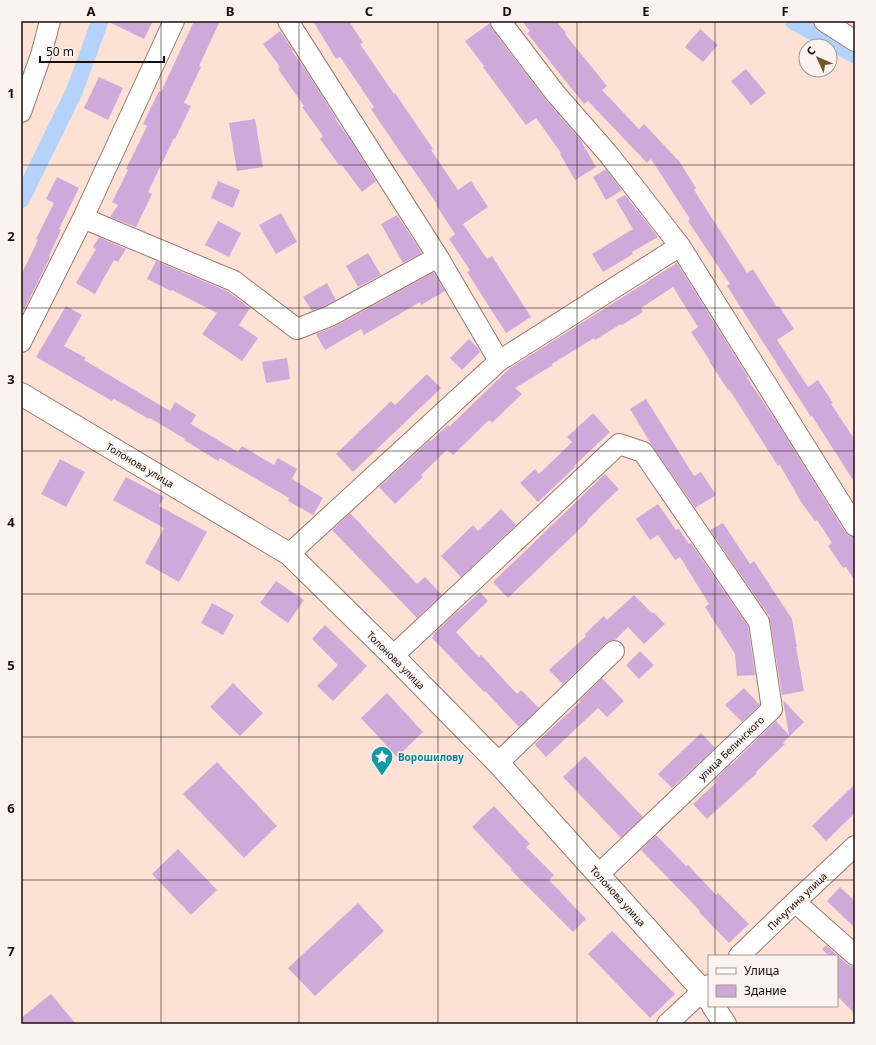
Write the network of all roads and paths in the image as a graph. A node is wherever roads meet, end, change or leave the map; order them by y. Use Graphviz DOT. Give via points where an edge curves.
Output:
graph roads {
  1 [pos="50,21"];
  2 [pos="174,21"];
  3 [pos="288,21"];
  4 [pos="824,21"];
  5 [pos="501,22"];
  6 [pos="855,41"];
  7 [pos="21,112"];
  8 [pos="84,218"];
  9 [pos="680,246"];
  10 [pos="438,257"];
  11 [pos="21,342"];
  12 [pos="499,361"];
  13 [pos="21,394"];
  14 [pos="855,526"];
  15 [pos="289,554"];
  16 [pos="614,651"];
  17 [pos="393,656"];
  18 [pos="498,763"];
  19 [pos="855,846"];
  20 [pos="599,874"];
  21 [pos="795,902"];
  22 [pos="740,955"];
  23 [pos="855,956"];
  24 [pos="708,994"];
  25 [pos="708,996"];
  26 [pos="716,1007"];
  27 [pos="667,1024"];
  28 [pos="725,1024"];
  1 -- 7 [label="street"];
  2 -- 8 [label="street"];
  3 -- 10 [label="street"];
  4 -- 6 [label="street"];
  5 -- 9 [label="street" via="555,93 610,156"];
  8 -- 10 [label="street" via="234,281 296,329 330,316"];
  8 -- 11 [label="street"];
  9 -- 12 [label="street"];
  9 -- 14 [label="street"];
  10 -- 12 [label="street"];
  12 -- 15 [label="street"];
  13 -- 15 [label="main road, Толонова улица"];
  15 -- 17 [label="main road, Толонова улица"];
  16 -- 18 [label="street"];
  17 -- 18 [label="main road, Толонова улица"];
  17 -- 20 [label="street, улица Белинского" via="619,444 643,452 759,622 772,709"];
  18 -- 20 [label="main road, Толонова улица"];
  19 -- 21 [label="street, Пичугина улица"];
  20 -- 24 [label="main road, Толонова улица"];
  21 -- 22 [label="street, Пичугина улица"];
  21 -- 23 [label="street"];
  25 -- 27 [label="street"];
  26 -- 28 [label="main road, Толонова улица"];
}
